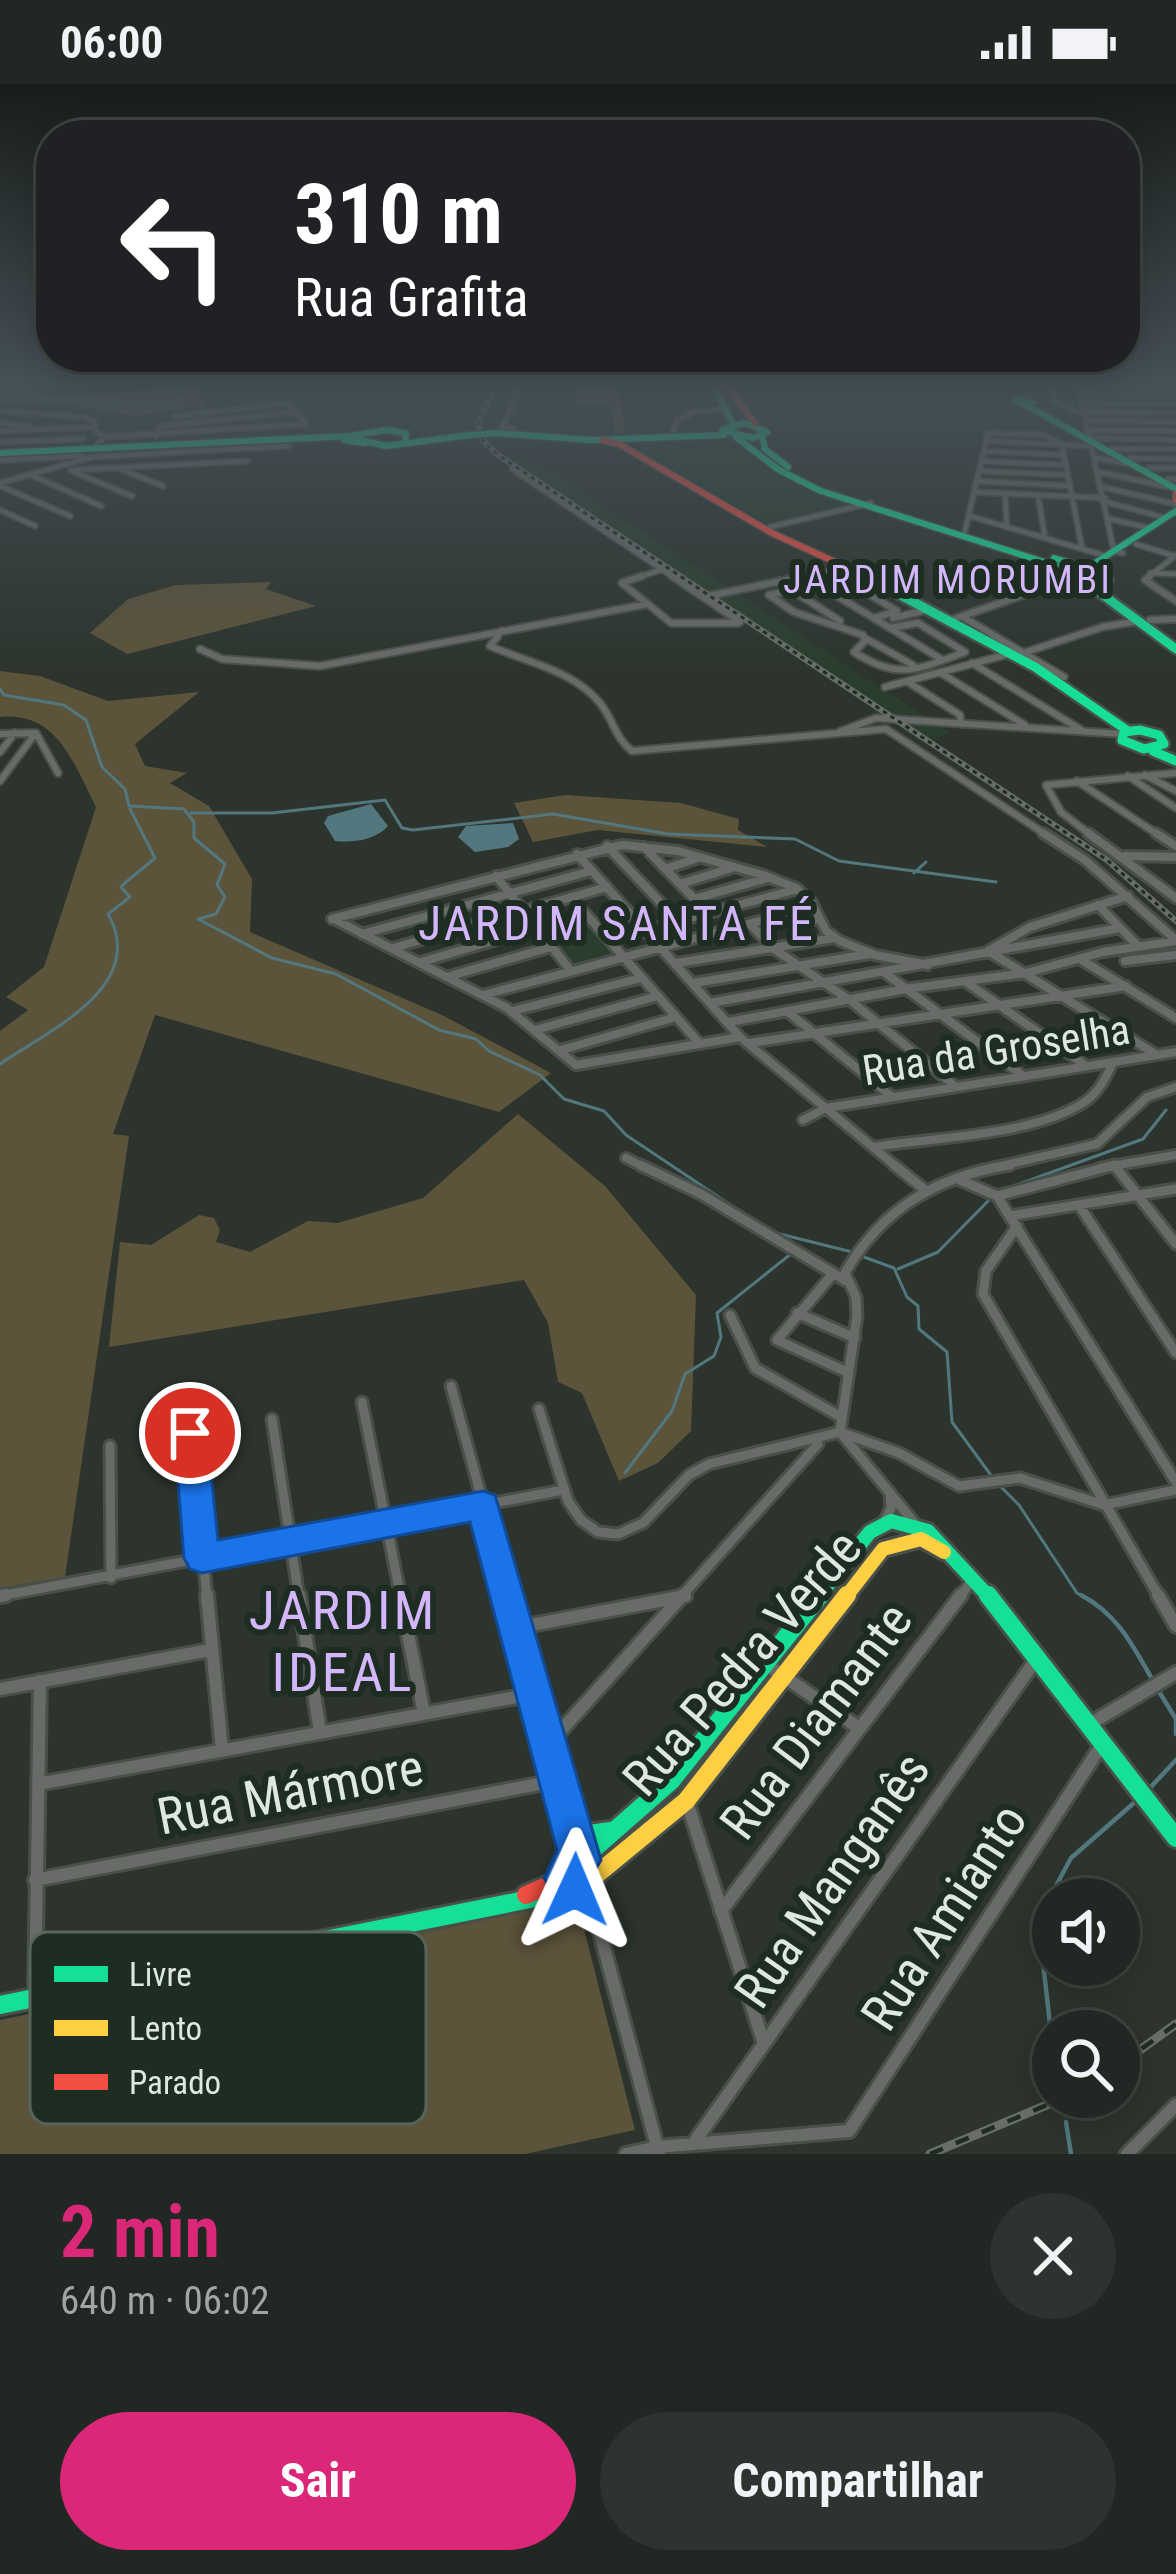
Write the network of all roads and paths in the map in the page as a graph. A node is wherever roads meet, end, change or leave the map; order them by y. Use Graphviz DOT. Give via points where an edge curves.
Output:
graph roads {
  1 [pos="34,477"];
  2 [pos="86,477"];
  3 [pos="139,477"];
  4 [pos="523,477"];
  5 [pos="675,477"];
  6 [pos="684,477"];
  7 [pos="792,477"];
  8 [pos="805,477"];
  9 [pos="977,477"];
  10 [pos="1067,477"];
  11 [pos="1100,477"];
  12 [pos="1114,477"];
  13 [pos="976,482"];
  14 [pos="0,484"];
  15 [pos="163,486"];
  16 [pos="1070,486"];
  17 [pos="1102,487"];
  18 [pos="974,492"];
  19 [pos="1004,494"];
  20 [pos="1173,494"];
  21 [pos="1038,495"];
  22 [pos="132,496"];
  23 [pos="1072,497"];
  24 [pos="1147,497"];
  25 [pos="1105,500"];
  26 [pos="867,504"];
  27 [pos="101,506"];
  28 [pos="0,511"];
  29 [pos="70,516"];
  30 [pos="970,516"];
  31 [pos="1110,519"];
  32 [pos="35,526"];
  33 [pos="1006,526"];
  34 [pos="770,527"];
  35 [pos="1149,528"];
  36 [pos="965,531"];
  37 [pos="1045,538"];
  38 [pos="1082,548"];
  39 [pos="1119,548"];
  40 [pos="1176,556"];
  41 [pos="849,568"];
  42 [pos="661,570"];
  43 [pos="1092,574"];
  44 [pos="1176,574"];
  45 [pos="1063,575"];
  46 [pos="1147,576"];
  47 [pos="819,585"];
  48 [pos="792,590"];
  49 [pos="702,598"];
  50 [pos="1176,601"];
  51 [pos="646,604"];
  52 [pos="923,615"];
  53 [pos="955,619"];
  54 [pos="1176,620"];
  55 [pos="1144,621"];
  56 [pos="841,622"];
  57 [pos="882,623"];
  58 [pos="855,629"];
  59 [pos="502,631"];
  60 [pos="865,638"];
  61 [pos="1176,644"];
  62 [pos="200,650"];
  63 [pos="1025,652"];
  64 [pos="1010,653"];
  65 [pos="941,659"];
  66 [pos="972,664"];
  67 [pos="914,666"];
  68 [pos="940,672"];
  69 [pos="1064,677"];
  70 [pos="907,681"];
  71 [pos="885,687"];
  72 [pos="962,724"];
  73 [pos="1030,728"];
  74 [pos="16,731"];
  75 [pos="1084,731"];
  76 [pos="1125,732"];
  77 [pos="0,734"];
  78 [pos="36,734"];
  79 [pos="835,734"];
  80 [pos="1164,748"];
  81 [pos="0,752"];
  82 [pos="1176,761"];
  83 [pos="1176,772"];
  84 [pos="58,773"];
  85 [pos="1145,775"];
  86 [pos="1128,776"];
  87 [pos="1,780"];
  88 [pos="1076,780"];
  89 [pos="1176,790"];
  90 [pos="1176,808"];
  91 [pos="607,846"];
  92 [pos="644,847"];
  93 [pos="1176,847"];
  94 [pos="577,854"];
  95 [pos="1125,856"];
  96 [pos="702,857"];
  97 [pos="1176,857"];
  98 [pos="735,867"];
  99 [pos="665,869"];
  100 [pos="591,871"];
  101 [pos="496,876"];
  102 [pos="771,878"];
  103 [pos="680,884"];
  104 [pos="607,887"];
  105 [pos="798,889"];
  106 [pos="510,894"];
  107 [pos="1130,896"];
  108 [pos="571,897"];
  109 [pos="1176,898"];
  110 [pos="694,899"];
  111 [pos="1098,905"];
  112 [pos="812,907"];
  113 [pos="523,910"];
  114 [pos="709,914"];
  115 [pos="775,917"];
  116 [pos="815,920"];
  117 [pos="679,922"];
  118 [pos="750,924"];
  119 [pos="537,928"];
  120 [pos="1120,928"];
  121 [pos="646,931"];
  122 [pos="361,934"];
  123 [pos="835,938"];
  124 [pos="1176,941"];
  125 [pos="552,947"];
  126 [pos="661,947"];
  127 [pos="1139,947"];
  128 [pos="392,949"];
  129 [pos="774,949"];
  130 [pos="988,951"];
  131 [pos="873,953"];
  132 [pos="1176,955"];
  133 [pos="623,957"];
  134 [pos="1078,958"];
  135 [pos="1125,961"];
  136 [pos="420,962"];
  137 [pos="676,964"];
  138 [pos="928,965"];
  139 [pos="800,966"];
  140 [pos="571,971"];
  141 [pos="1025,973"];
  142 [pos="885,974"];
  143 [pos="449,976"];
  144 [pos="641,977"];
  145 [pos="966,982"];
  146 [pos="693,983"];
  147 [pos="827,983"];
  148 [pos="1126,986"];
  149 [pos="905,989"];
  150 [pos="483,994"];
  151 [pos="1066,995"];
  152 [pos="658,996"];
  153 [pos="851,1001"];
  154 [pos="710,1003"];
  155 [pos="1000,1005"];
  156 [pos="512,1012"];
  157 [pos="788,1012"];
  158 [pos="1173,1014"];
  159 [pos="939,1015"];
  160 [pos="676,1016"];
  161 [pos="728,1023"];
  162 [pos="876,1024"];
  163 [pos="534,1030"];
  164 [pos="814,1034"];
  165 [pos="744,1040"];
  166 [pos="700,1044"];
  167 [pos="559,1051"];
  168 [pos="1176,1052"];
  169 [pos="1156,1055"];
  170 [pos="1114,1062"];
  171 [pos="1086,1066"];
  172 [pos="1023,1076"];
  173 [pos="956,1087"];
  174 [pos="1176,1087"];
  175 [pos="892,1097"];
  176 [pos="826,1108"];
  177 [pos="803,1120"];
  178 [pos="873,1147"];
  179 [pos="1176,1155"];
  180 [pos="626,1158"];
  181 [pos="1114,1166"];
  182 [pos="953,1178"];
  183 [pos="924,1189"];
  184 [pos="1176,1189"];
  185 [pos="1138,1195"];
  186 [pos="997,1196"];
  187 [pos="1078,1205"];
  188 [pos="1014,1221"];
  189 [pos="1176,1244"];
  190 [pos="832,1275"];
  191 [pos="847,1282"];
  192 [pos="797,1313"];
  193 [pos="730,1315"];
  194 [pos="855,1338"];
  195 [pos="1176,1352"];
  196 [pos="849,1373"];
  197 [pos="452,1386"];
  198 [pos="362,1402"];
  199 [pos="539,1409"];
  200 [pos="841,1417"];
  201 [pos="272,1419"];
  202 [pos="840,1432"];
  203 [pos="190,1433"];
  204 [pos="820,1442"];
  205 [pos="110,1446"];
  206 [pos="1176,1486"];
  207 [pos="563,1490"];
  208 [pos="890,1491"];
  209 [pos="483,1505"];
  210 [pos="1104,1505"];
  211 [pos="384,1522"];
  212 [pos="882,1526"];
  213 [pos="922,1532"];
  214 [pos="292,1542"];
  215 [pos="202,1558"];
  216 [pos="849,1558"];
  217 [pos="868,1568"];
  218 [pos="974,1577"];
  219 [pos="111,1578"];
  220 [pos="0,1596"];
  221 [pos="685,1596"];
  222 [pos="1176,1627"];
  223 [pos="515,1628"];
  224 [pos="211,1650"];
  225 [pos="1035,1661"];
  226 [pos="765,1663"];
  227 [pos="1176,1673"];
  228 [pos="784,1678"];
  229 [pos="40,1682"];
  230 [pos="0,1688"];
  231 [pos="533,1694"];
  232 [pos="424,1714"];
  233 [pos="1087,1726"];
  234 [pos="860,1728"];
  235 [pos="320,1732"];
  236 [pos="1102,1745"];
  237 [pos="546,1747"];
  238 [pos="222,1750"];
  239 [pos="38,1784"];
  240 [pos="562,1785"];
  241 [pos="686,1801"];
  242 [pos="614,1830"];
  243 [pos="573,1831"];
  244 [pos="1176,1838"];
  245 [pos="578,1861"];
  246 [pos="565,1878"];
  247 [pos="35,1880"];
  248 [pos="587,1884"];
  249 [pos="501,1906"];
  250 [pos="721,1911"];
  251 [pos="35,1932"];
  252 [pos="368,1932"];
  253 [pos="30,1998"];
  254 [pos="0,2005"];
  255 [pos="764,2044"];
  256 [pos="1176,2105"];
  257 [pos="693,2145"];
  258 [pos="658,2150"];
  259 [pos="626,2154"];
  260 [pos="1127,2154"];
  1 -- 27 [label="street"];
  2 -- 22 [label="street"];
  3 -- 15 [label="street"];
  4 -- 42 [label="street"];
  5 -- 41 [label="street"];
  6 -- 34 [label="street"];
  7 -- 26 [label="street"];
  8 -- 26 [label="street"];
  9 -- 13 [label="street"];
  10 -- 16 [label="street"];
  11 -- 17 [label="street"];
  12 -- 20 [label="street"];
  13 -- 16 [label="street"];
  13 -- 18 [label="street"];
  14 -- 29 [label="street"];
  16 -- 23 [label="street"];
  17 -- 24 [label="street"];
  17 -- 25 [label="street"];
  18 -- 19 [label="street"];
  18 -- 30 [label="street"];
  19 -- 21 [label="street"];
  19 -- 33 [label="street"];
  20 -- 24 [label="street"];
  20 -- 24 [label="street"];
  20 -- 25 [label="street"];
  20 -- 35 [label="street"];
  20 -- 39 [label="street"];
  21 -- 23 [label="street"];
  21 -- 37 [label="street"];
  23 -- 25 [label="street"];
  23 -- 38 [label="street"];
  25 -- 31 [label="street"];
  26 -- 34 [label="street"];
  26 -- 36 [label="street"];
  26 -- 45 [label="street"];
  28 -- 32 [label="street"];
  30 -- 33 [label="street"];
  30 -- 36 [label="street"];
  31 -- 35 [label="street"];
  31 -- 39 [label="street"];
  33 -- 37 [label="street"];
  34 -- 41 [label="street"];
  35 -- 39 [label="street"];
  36 -- 43 [label="street"];
  37 -- 38 [label="street"];
  38 -- 39 [label="street"];
  39 -- 40 [label="street"];
  39 -- 43 [label="street"];
  40 -- 46 [label="street"];
  41 -- 49 [label="street"];
  41 -- 52 [label="street"];
  42 -- 49 [label="street"];
  42 -- 51 [label="street" via="622,583"];
  43 -- 45 [label="street"];
  43 -- 45 [label="street"];
  43 -- 55 [label="street"];
  44 -- 46 [label="street"];
  45 -- 53 [label="street"];
  46 -- 50 [label="street"];
  47 -- 48 [label="street"];
  47 -- 57 [label="street"];
  47 -- 57 [label="street" via="847,581 897,611"];
  48 -- 56 [label="street"];
  48 -- 56 [label="street" via="769,597 806,620"];
  49 -- 51 [label="street" via="740,622 671,623"];
  51 -- 59 [label="street"];
  52 -- 53 [label="street"];
  52 -- 57 [label="street"];
  52 -- 57 [label="street"];
  52 -- 65 [label="street" via="965,651"];
  53 -- 63 [label="street"];
  53 -- 64 [label="street"];
  54 -- 55 [label="street"];
  55 -- 61 [label="street"];
  55 -- 63 [label="street"];
  56 -- 58 [label="street"];
  57 -- 58 [label="street"];
  57 -- 65 [label="street"];
  58 -- 60 [label="street"];
  59 -- 62 [label="street" via="320,666 222,659"];
  59 -- 79 [label="street" via="490,646 580,686 632,751"];
  60 -- 67 [label="street"];
  60 -- 67 [label="street" via="854,652 882,669"];
  63 -- 69 [label="street"];
  64 -- 66 [label="street"];
  64 -- 76 [label="street"];
  65 -- 67 [label="street"];
  66 -- 68 [label="street"];
  66 -- 75 [label="street"];
  68 -- 70 [label="street"];
  68 -- 73 [label="street"];
  70 -- 71 [label="street"];
  70 -- 72 [label="street"];
  72 -- 73 [label="street"];
  72 -- 79 [label="street" via="876,718"];
  73 -- 75 [label="street"];
  74 -- 77 [label="street"];
  74 -- 78 [label="street"];
  74 -- 81 [label="street"];
  75 -- 76 [label="street"];
  76 -- 80 [label="street" via="1125,743"];
  78 -- 84 [label="street"];
  78 -- 87 [label="street"];
  79 -- 107 [label="street" via="886,729"];
  80 -- 82 [label="street"];
  83 -- 85 [label="street"];
  85 -- 86 [label="street"];
  85 -- 89 [label="street"];
  86 -- 88 [label="street"];
  86 -- 90 [label="street"];
  88 -- 93 [label="street"];
  88 -- 95 [label="street" via="1046,783 1061,812"];
  91 -- 92 [label="street"];
  91 -- 94 [label="street"];
  91 -- 117 [label="street"];
  92 -- 96 [label="street"];
  92 -- 99 [label="street"];
  94 -- 100 [label="street"];
  94 -- 101 [label="street"];
  95 -- 97 [label="street"];
  95 -- 109 [label="street"];
  96 -- 98 [label="street"];
  96 -- 99 [label="street"];
  98 -- 102 [label="street"];
  98 -- 103 [label="street"];
  99 -- 103 [label="street"];
  100 -- 104 [label="street"];
  100 -- 106 [label="street"];
  101 -- 106 [label="street"];
  101 -- 122 [label="street" via="332,919"];
  102 -- 105 [label="street"];
  102 -- 110 [label="street"];
  103 -- 110 [label="street"];
  104 -- 108 [label="street"];
  104 -- 121 [label="street"];
  105 -- 112 [label="street"];
  105 -- 114 [label="street"];
  106 -- 113 [label="street"];
  106 -- 122 [label="street"];
  107 -- 111 [label="street"];
  107 -- 124 [label="street"];
  108 -- 113 [label="street"];
  108 -- 133 [label="street"];
  110 -- 114 [label="street"];
  111 -- 120 [label="street"];
  111 -- 130 [label="street" via="1018,931"];
  112 -- 115 [label="street"];
  112 -- 116 [label="street"];
  113 -- 119 [label="street"];
  113 -- 128 [label="street"];
  114 -- 117 [label="street"];
  115 -- 116 [label="street" via="791,925"];
  115 -- 118 [label="street"];
  116 -- 123 [label="street"];
  117 -- 121 [label="street"];
  118 -- 126 [label="street"];
  118 -- 129 [label="street"];
  119 -- 125 [label="street"];
  119 -- 136 [label="street"];
  120 -- 127 [label="street"];
  120 -- 130 [label="street"];
  121 -- 126 [label="street"];
  122 -- 128 [label="street"];
  123 -- 129 [label="street"];
  123 -- 131 [label="street"];
  124 -- 127 [label="street"];
  125 -- 140 [label="street"];
  125 -- 143 [label="street"];
  126 -- 133 [label="street"];
  126 -- 137 [label="street"];
  127 -- 134 [label="street"];
  128 -- 136 [label="street"];
  129 -- 137 [label="street"];
  129 -- 139 [label="street"];
  130 -- 138 [label="street"];
  130 -- 141 [label="street"];
  131 -- 138 [label="street"];
  131 -- 139 [label="street"];
  132 -- 135 [label="street"];
  133 -- 140 [label="street"];
  133 -- 144 [label="street"];
  134 -- 141 [label="street"];
  134 -- 148 [label="street"];
  136 -- 143 [label="street"];
  137 -- 146 [label="street"];
  138 -- 142 [label="street"];
  139 -- 146 [label="street"];
  139 -- 147 [label="street"];
  140 -- 150 [label="street"];
  141 -- 145 [label="street"];
  141 -- 151 [label="street"];
  142 -- 147 [label="street"];
  142 -- 149 [label="street"];
  143 -- 150 [label="street"];
  144 -- 152 [label="street"];
  144 -- 156 [label="street"];
  145 -- 149 [label="street"];
  145 -- 155 [label="street"];
  146 -- 154 [label="street"];
  147 -- 153 [label="street"];
  147 -- 154 [label="street"];
  148 -- 151 [label="street"];
  148 -- 158 [label="street"];
  149 -- 153 [label="street"];
  149 -- 159 [label="street"];
  150 -- 156 [label="street"];
  151 -- 155 [label="street"];
  151 -- 169 [label="street"];
  152 -- 160 [label="street"];
  152 -- 163 [label="street"];
  153 -- 157 [label="street"];
  153 -- 162 [label="street"];
  154 -- 161 [label="street"];
  155 -- 159 [label="street"];
  155 -- 171 [label="street"];
  156 -- 163 [label="street"];
  157 -- 161 [label="street"];
  157 -- 164 [label="street"];
  159 -- 162 [label="street"];
  159 -- 172 [label="street"];
  160 -- 166 [label="street"];
  160 -- 167 [label="street"];
  161 -- 165 [label="street"];
  162 -- 164 [label="street"];
  162 -- 173 [label="street"];
  163 -- 167 [label="street"];
  164 -- 165 [label="street"];
  164 -- 175 [label="street"];
  165 -- 166 [label="street"];
  165 -- 176 [label="street"];
  166 -- 167 [label="street" via="576,1065"];
  168 -- 169 [label="street, Rua da Groselha"];
  169 -- 170 [label="street, Rua da Groselha"];
  170 -- 171 [label="street, Rua da Groselha"];
  170 -- 178 [label="street" via="1084,1103 1049,1116"];
  171 -- 172 [label="street, Rua da Groselha"];
  172 -- 173 [label="street, Rua da Groselha"];
  173 -- 175 [label="street, Rua da Groselha"];
  174 -- 182 [label="street" via="1141,1098 1113,1136 1084,1149"];
  175 -- 176 [label="street, Rua da Groselha"];
  176 -- 177 [label="street, Rua da Groselha"];
  176 -- 178 [label="street"];
  178 -- 183 [label="street"];
  179 -- 181 [label="street"];
  180 -- 190 [label="street"];
  181 -- 185 [label="street"];
  181 -- 186 [label="street"];
  182 -- 183 [label="street"];
  182 -- 186 [label="street"];
  183 -- 191 [label="street" via="856,1254"];
  184 -- 185 [label="street"];
  185 -- 187 [label="street"];
  185 -- 189 [label="street"];
  186 -- 188 [label="street"];
  187 -- 188 [label="street"];
  187 -- 195 [label="street"];
  188 -- 206 [label="street"];
  188 -- 210 [label="street" via="986,1270 983,1294"];
  190 -- 191 [label="street"];
  190 -- 192 [label="street"];
  191 -- 194 [label="street" via="856,1297"];
  192 -- 194 [label="street"];
  192 -- 196 [label="street" via="778,1340"];
  193 -- 200 [label="street" via="755,1368"];
  194 -- 196 [label="street"];
  196 -- 200 [label="street"];
  197 -- 209 [label="street"];
  198 -- 211 [label="street"];
  199 -- 207 [label="street"];
  200 -- 202 [label="street"];
  201 -- 214 [label="street"];
  202 -- 204 [label="street"];
  202 -- 208 [label="street"];
  202 -- 210 [label="street" via="959,1486 1020,1478"];
  203 -- 215 [label="street"];
  204 -- 207 [label="street" via="695,1470 643,1522 623,1531 584,1525"];
  204 -- 221 [label="street"];
  205 -- 219 [label="street"];
  206 -- 210 [label="street"];
  207 -- 209 [label="street"];
  208 -- 212 [label="street"];
  208 -- 213 [label="street"];
  209 -- 211 [label="street"];
  209 -- 223 [label="street"];
  210 -- 222 [label="street"];
  211 -- 214 [label="street"];
  211 -- 232 [label="street"];
  212 -- 213 [label="street, Rua Pedra Verde"];
  212 -- 216 [label="street, Rua Pedra Verde"];
  213 -- 217 [label="street, Rua Pedra Verde" via="883,1549"];
  213 -- 218 [label="street, Rua Pedra Verde"];
  214 -- 215 [label="street"];
  214 -- 235 [label="street"];
  215 -- 219 [label="street"];
  215 -- 224 [label="street"];
  216 -- 217 [label="street"];
  216 -- 226 [label="street, Rua Pedra Verde"];
  217 -- 228 [label="street, Rua Pedra Verde"];
  218 -- 225 [label="street, Rua Pedra Verde"];
  218 -- 234 [label="street, Rua Diamante"];
  219 -- 220 [label="street"];
  221 -- 223 [label="street"];
  221 -- 237 [label="street"];
  223 -- 231 [label="street"];
  224 -- 229 [label="street"];
  224 -- 238 [label="street"];
  225 -- 233 [label="street, Rua Pedra Verde"];
  225 -- 255 [label="street, Rua Manganês"];
  226 -- 228 [label="street"];
  226 -- 242 [label="street, Rua Pedra Verde" via="670,1781"];
  227 -- 233 [label="street"];
  228 -- 234 [label="street"];
  228 -- 241 [label="street, Rua Pedra Verde"];
  229 -- 230 [label="street"];
  229 -- 239 [label="street"];
  231 -- 232 [label="street"];
  231 -- 237 [label="street"];
  232 -- 235 [label="street"];
  233 -- 236 [label="street, Rua Pedra Verde"];
  234 -- 250 [label="street, Rua Diamante"];
  235 -- 238 [label="street"];
  236 -- 244 [label="street, Rua Pedra Verde"];
  236 -- 257 [label="street, Rua Amianto" via="849,2131"];
  237 -- 240 [label="street"];
  238 -- 239 [label="street"];
  239 -- 247 [label="street"];
  240 -- 243 [label="street"];
  240 -- 245 [label="street"];
  240 -- 247 [label="street, Rua Mármore"];
  241 -- 248 [label="street, Rua Pedra Verde"];
  241 -- 250 [label="street"];
  242 -- 243 [label="street"];
  242 -- 245 [label="street, Rua Pedra Verde"];
  243 -- 245 [label="street"];
  245 -- 246 [label="street"];
  245 -- 248 [label="street" via="592,1866"];
  246 -- 248 [label="street"];
  246 -- 249 [label="street"];
  247 -- 251 [label="street"];
  248 -- 249 [label="street"];
  248 -- 258 [label="street"];
  249 -- 252 [label="street"];
  250 -- 255 [label="street"];
  253 -- 254 [label="street"];
  255 -- 257 [label="street, Rua Manganês"];
  256 -- 260 [label="street"];
  257 -- 258 [label="street"];
  258 -- 259 [label="street"];
}
